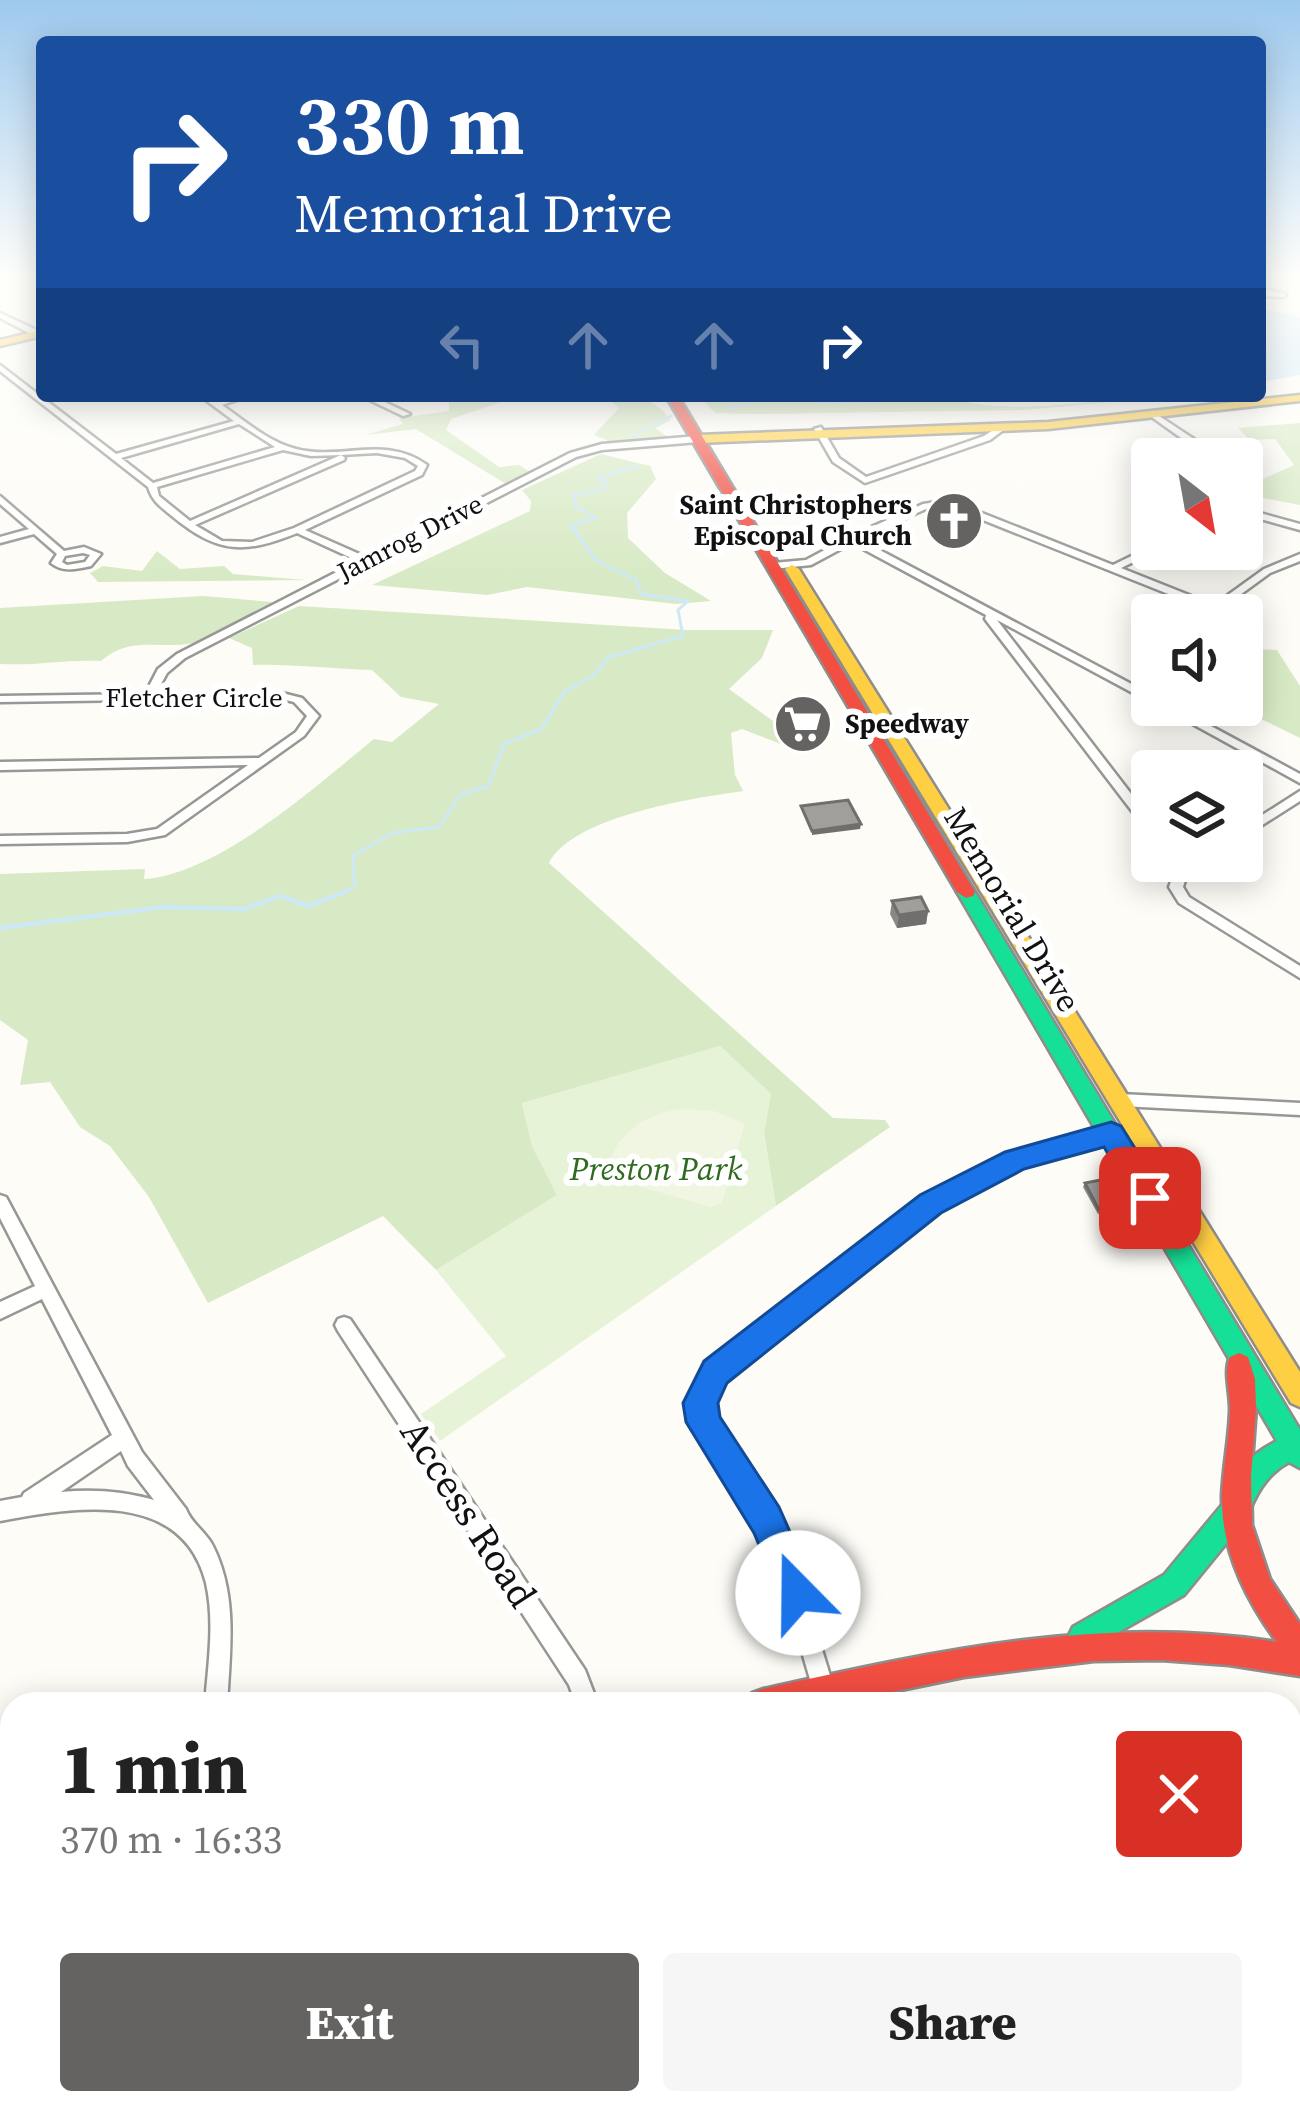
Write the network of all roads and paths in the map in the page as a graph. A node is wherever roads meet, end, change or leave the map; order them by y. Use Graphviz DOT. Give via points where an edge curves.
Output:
graph roads {
  1 [pos="11,376"];
  2 [pos="36,395"];
  3 [pos="1300,398"];
  4 [pos="45,402"];
  5 [pos="213,402"];
  6 [pos="223,402"];
  7 [pos="379,402"];
  8 [pos="677,402"];
  9 [pos="689,402"];
  10 [pos="216,404"];
  11 [pos="406,414"];
  12 [pos="1156,416"];
  13 [pos="242,421"];
  14 [pos="1001,428"];
  15 [pos="818,429"];
  16 [pos="705,438"];
  17 [pos="1187,438"];
  18 [pos="284,448"];
  19 [pos="350,454"];
  20 [pos="115,457"];
  21 [pos="152,486"];
  22 [pos="0,499"];
  23 [pos="1263,517"];
  24 [pos="188,525"];
  25 [pos="1300,527"];
  26 [pos="297,530"];
  27 [pos="33,531"];
  28 [pos="852,539"];
  29 [pos="0,540"];
  30 [pos="62,554"];
  31 [pos="1300,557"];
  32 [pos="1131,560"];
  33 [pos="366,561"];
  34 [pos="782,566"];
  35 [pos="1112,569"];
  36 [pos="1177,594"];
  37 [pos="1241,594"];
  38 [pos="985,611"];
  39 [pos="1131,688"];
  40 [pos="150,695"];
  41 [pos="0,699"];
  42 [pos="1203,726"];
  43 [pos="263,761"];
  44 [pos="0,766"];
  45 [pos="1300,779"];
  46 [pos="1300,795"];
  47 [pos="1131,802"];
  48 [pos="1263,820"];
  49 [pos="0,840"];
  50 [pos="983,877"];
  51 [pos="1177,882"];
  52 [pos="958,884"];
  53 [pos="1300,974"];
  54 [pos="1120,1100"];
  55 [pos="1300,1109"];
  56 [pos="1111,1134"];
  57 [pos="0,1202"];
  58 [pos="45,1289"];
  59 [pos="0,1311"];
  60 [pos="1251,1312"];
  61 [pos="344,1325"];
  62 [pos="1231,1336"];
  63 [pos="1300,1364"];
  64 [pos="1300,1395"];
  65 [pos="124,1439"];
  66 [pos="1298,1448"];
  67 [pos="1237,1503"];
  68 [pos="9,1509"];
  69 [pos="186,1522"];
  70 [pos="1071,1642"];
  71 [pos="1300,1647"];
  72 [pos="1300,1661"];
  73 [pos="216,1692"];
  74 [pos="583,1692"];
  75 [pos="824,1692"];
  1 -- 2 [label="street"];
  3 -- 12 [label="main road"];
  4 -- 20 [label="street"];
  5 -- 10 [label="street"];
  6 -- 10 [label="street"];
  7 -- 11 [label="street"];
  8 -- 16 [label="main road, Memorial Drive"];
  9 -- 16 [label="main road, Memorial Drive"];
  10 -- 13 [label="street"];
  12 -- 14 [label="main road"];
  12 -- 17 [label="street"];
  13 -- 18 [label="street"];
  13 -- 20 [label="street"];
  14 -- 15 [label="main road"];
  14 -- 15 [label="street" via="865,480 836,460"];
  15 -- 16 [label="main road"];
  16 -- 33 [label="street, Jamrog Drive" via="581,452"];
  16 -- 34 [label="main road, Memorial Drive"];
  18 -- 19 [label="street"];
  18 -- 21 [label="street"];
  19 -- 24 [label="street"];
  19 -- 26 [label="street" via="396,450 424,469"];
  20 -- 21 [label="street"];
  21 -- 24 [label="street"];
  22 -- 27 [label="street"];
  23 -- 25 [label="street"];
  24 -- 26 [label="street" via="210,542 238,548"];
  26 -- 33 [label="street"];
  27 -- 29 [label="street"];
  27 -- 30 [label="street"];
  28 -- 34 [label="street" via="808,563"];
  28 -- 35 [label="street" via="949,503"];
  28 -- 38 [label="street"];
  31 -- 37 [label="street"];
  32 -- 35 [label="street"];
  33 -- 40 [label="street, Jamrog Drive" via="181,656"];
  34 -- 50 [label="main road, Memorial Drive"];
  34 -- 52 [label="main road, Memorial Drive"];
  35 -- 36 [label="street"];
  38 -- 39 [label="street"];
  38 -- 47 [label="street"];
  40 -- 41 [label="street, Fletcher Circle"];
  40 -- 43 [label="street, Fletcher Circle" via="298,700 312,721"];
  42 -- 45 [label="street"];
  43 -- 44 [label="street"];
  43 -- 49 [label="street, Fletcher Circle" via="156,833"];
  46 -- 48 [label="street"];
  50 -- 52 [label="main road"];
  50 -- 54 [label="main road, Memorial Drive"];
  51 -- 53 [label="street" via="1184,900"];
  52 -- 56 [label="main road, Memorial Drive"];
  54 -- 55 [label="street"];
  54 -- 60 [label="main road, Memorial Drive"];
  56 -- 62 [label="main road, Memorial Drive"];
  56 -- 75 [label="street" via="1016,1160 931,1204 766,1328 707,1384 703,1422 776,1537"];
  57 -- 58 [label="street"];
  58 -- 59 [label="street"];
  58 -- 65 [label="street"];
  60 -- 63 [label="main road"];
  60 -- 64 [label="main road, Memorial Drive"];
  61 -- 74 [label="street, Access Road"];
  62 -- 66 [label="main road, Memorial Drive"];
  62 -- 67 [label="main road" via="1249,1419"];
  65 -- 68 [label="street"];
  65 -- 69 [label="street"];
  66 -- 67 [label="main road" via="1265,1461"];
  67 -- 70 [label="main road" via="1174,1585"];
  67 -- 71 [label="main road" via="1237,1540 1250,1580"];
  68 -- 69 [label="street" via="109,1498"];
  69 -- 73 [label="street" via="217,1584"];
  70 -- 72 [label="main road" via="1194,1639"];
  70 -- 75 [label="main road"];
}
